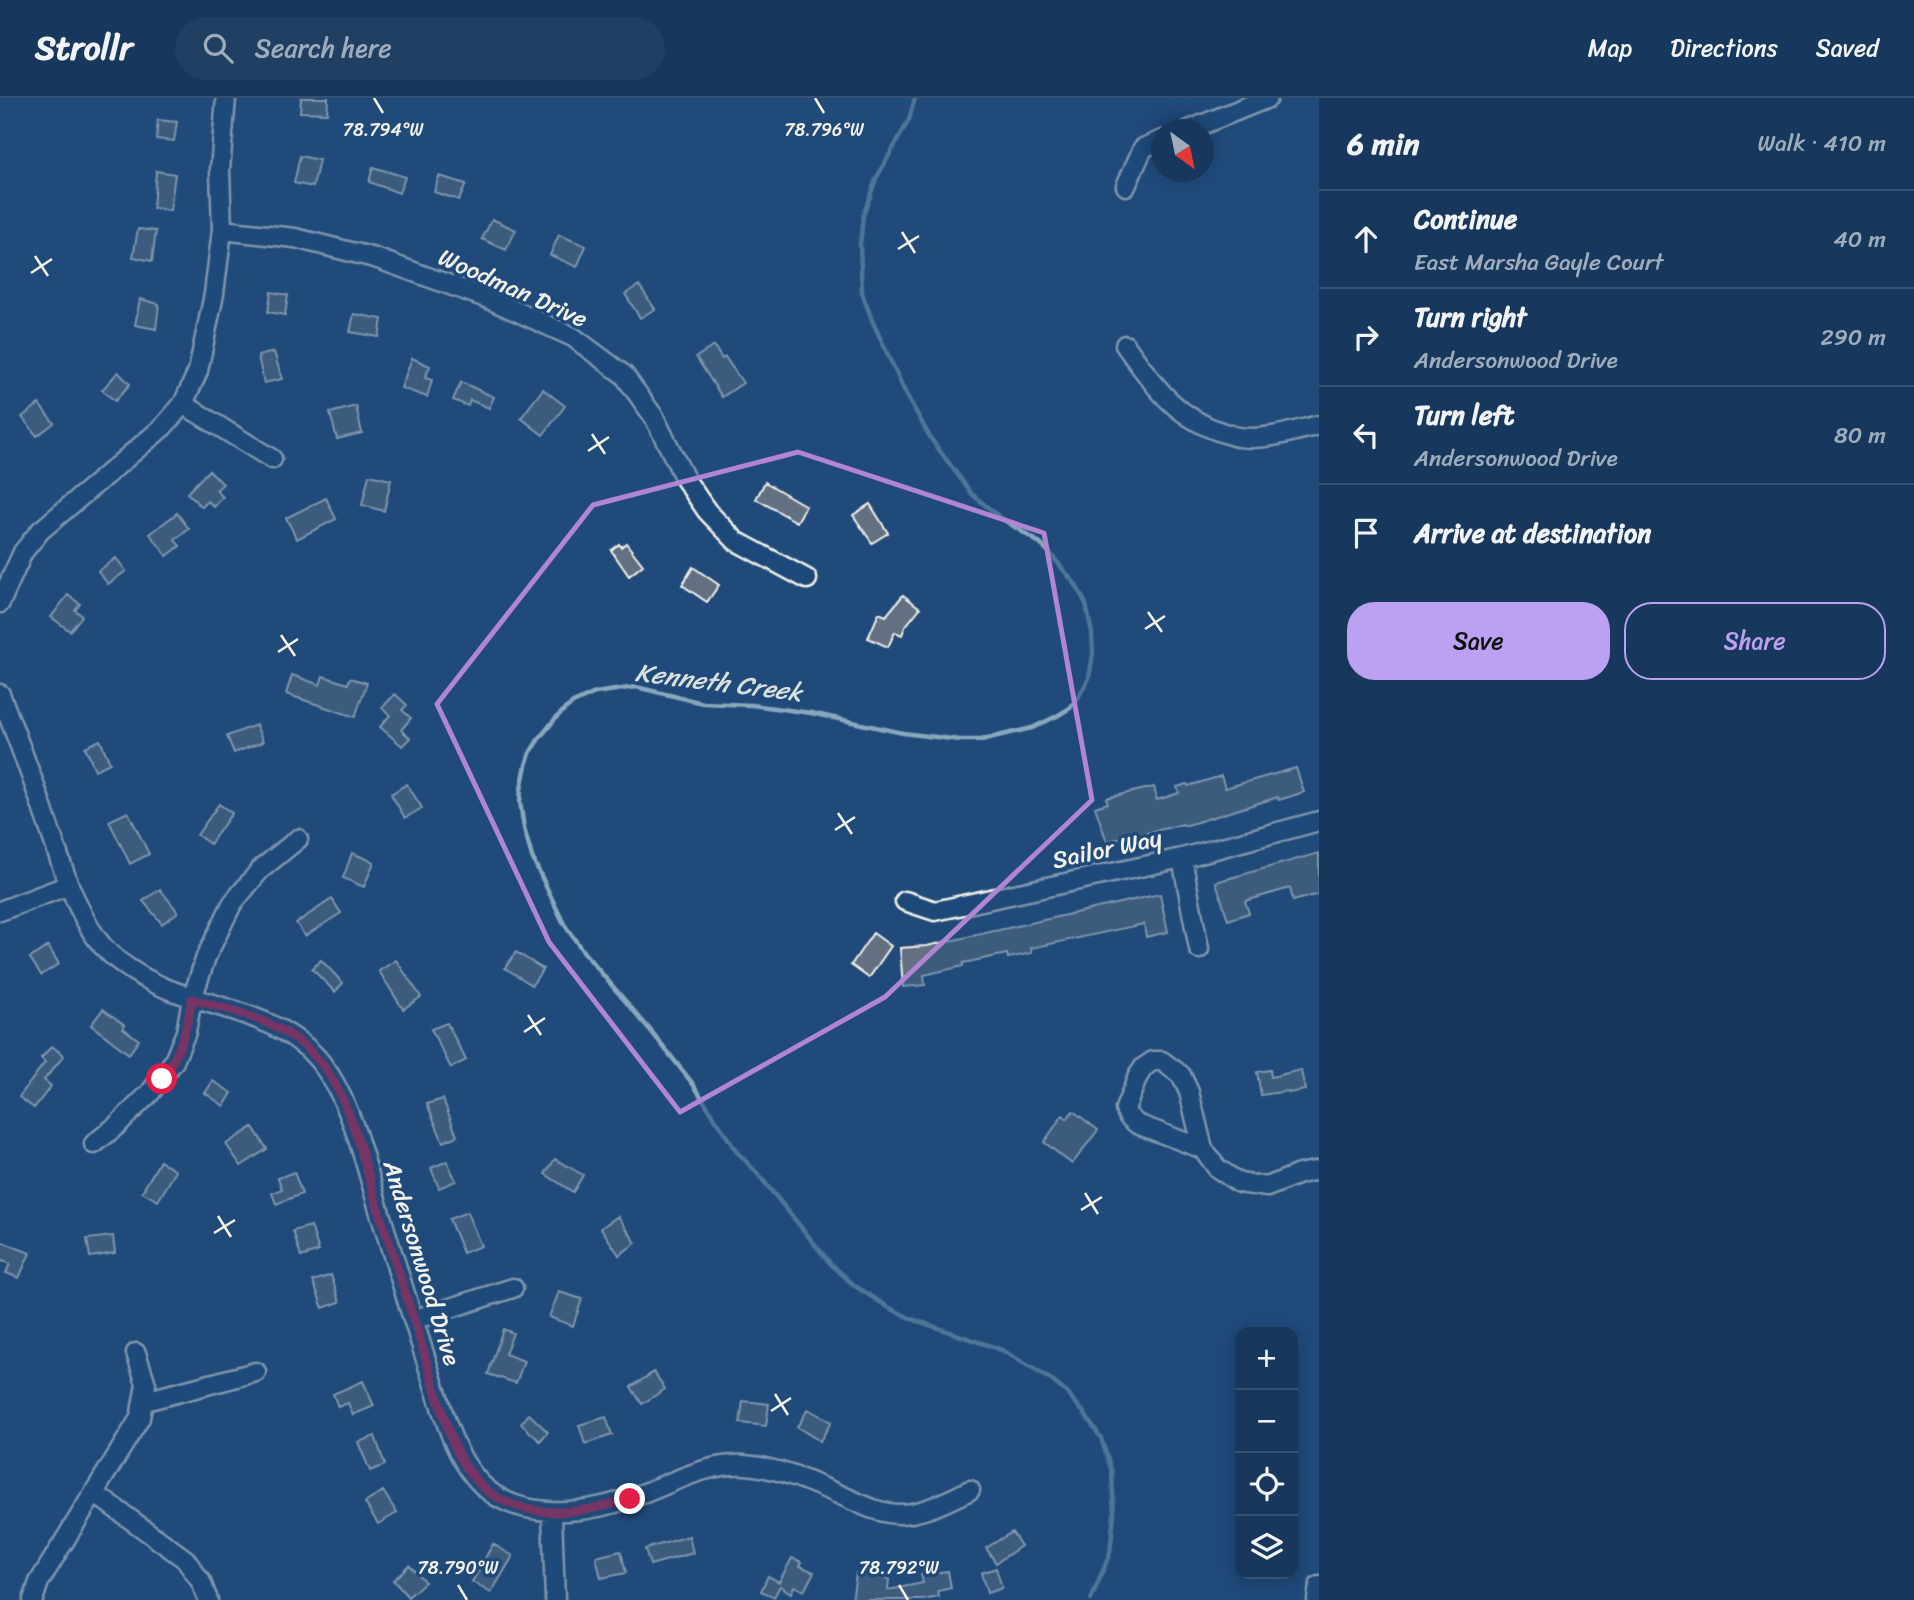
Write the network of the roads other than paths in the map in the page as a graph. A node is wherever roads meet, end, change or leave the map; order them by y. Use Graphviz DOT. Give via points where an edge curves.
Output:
graph roads {
  1 [pos="226,98"];
  2 [pos="1268,98"];
  3 [pos="1214,120"];
  4 [pos="1151,145"];
  5 [pos="1126,186"];
  6 [pos="222,230"];
  7 [pos="1125,345"];
  8 [pos="183,404"];
  9 [pos="1319,425"];
  10 [pos="272,459"];
  11 [pos="807,579"];
  12 [pos="0,603"];
  13 [pos="0,694"];
  14 [pos="1319,821"];
  15 [pos="298,839"];
  16 [pos="1182,858"];
  17 [pos="69,885"];
  18 [pos="905,901"];
  19 [pos="0,911"];
  20 [pos="1199,949"];
  21 [pos="192,999"];
  22 [pos="94,1144"];
  23 [pos="1203,1149"];
  24 [pos="1319,1170"];
  25 [pos="513,1288"];
  26 [pos="414,1320"];
  27 [pos="136,1353"];
  28 [pos="256,1371"];
  29 [pos="145,1401"];
  30 [pos="970,1490"];
  31 [pos="94,1493"];
  32 [pos="552,1512"];
  33 [pos="1319,1586"];
  34 [pos="33,1600"];
  35 [pos="208,1600"];
  36 [pos="555,1600"];
  37 [pos="1317,1600"];
  1 -- 6 [label="street" via="220,170"];
  2 -- 3 [label="street"];
  4 -- 5 [label="street" via="1143,148"];
  6 -- 8 [label="street" via="198,371"];
  6 -- 11 [label="street, Woodman Drive" via="295,238 375,257 489,299 573,337 624,375 654,417 685,479 736,541"];
  7 -- 9 [label="street" via="1155,387 1183,414 1207,427 1240,438"];
  8 -- 10 [label="street"];
  8 -- 12 [label="street" via="163,427 40,531 23,552"];
  13 -- 17 [label="street, Andersonwood Drive"];
  14 -- 16 [label="street, Sailor Way"];
  15 -- 21 [label="street" via="261,870 232,904"];
  16 -- 18 [label="street, Sailor Way" via="935,911"];
  16 -- 20 [label="street"];
  17 -- 19 [label="street"];
  17 -- 21 [label="street, Andersonwood Drive" via="108,951 147,980"];
  21 -- 22 [label="street" via="184,1038 162,1079"];
  21 -- 26 [label="street, Andersonwood Drive" via="282,1030 313,1054 330,1076 364,1159"];
  23 -- 23 [label="street" via="1181,1075 1162,1061 1153,1061 1138,1076 1125,1109 1128,1116 1137,1124"];
  23 -- 24 [label="street" via="1217,1168 1239,1183 1267,1186"];
  25 -- 26 [label="street"];
  26 -- 32 [label="street, Andersonwood Drive" via="454,1444 475,1478 506,1501"];
  27 -- 29 [label="street" via="146,1384"];
  28 -- 29 [label="street"];
  29 -- 31 [label="street" via="140,1418"];
  30 -- 32 [label="street, Andersonwood Drive" via="941,1504 893,1513 794,1477 743,1465 699,1472 604,1506"];
  31 -- 34 [label="street" via="39,1582"];
  31 -- 35 [label="street" via="185,1559"];
  32 -- 36 [label="street"];
  33 -- 37 [label="street"];
}
